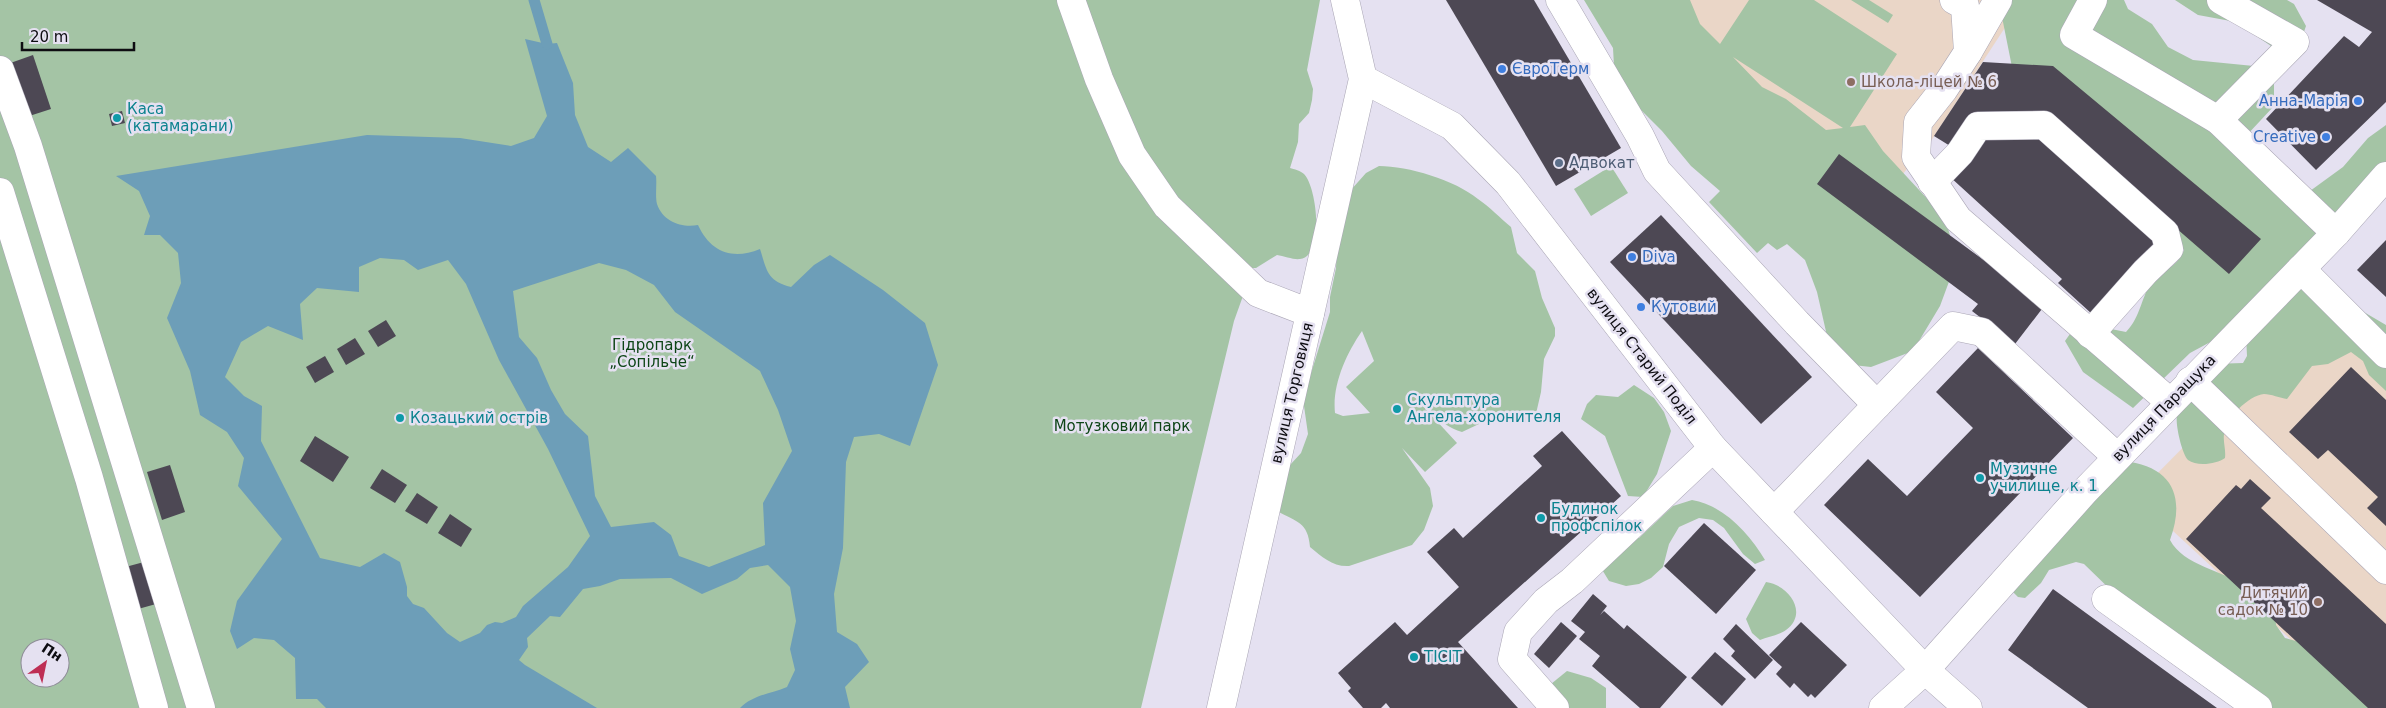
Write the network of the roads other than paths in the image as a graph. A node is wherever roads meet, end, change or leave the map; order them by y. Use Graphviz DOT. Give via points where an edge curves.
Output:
graph roads {
  1 [pos="1071,0"];
  2 [pos="1344,0"];
  3 [pos="1560,0"];
  4 [pos="1954,0"];
  5 [pos="1998,0"];
  6 [pos="2093,0"];
  7 [pos="2221,0"];
  8 [pos="1968,52"];
  9 [pos="0,70"];
  10 [pos="1363,79"];
  11 [pos="2218,120"];
  12 [pos="9,122"];
  13 [pos="2386,176"];
  14 [pos="1932,182"];
  15 [pos="0,192"];
  16 [pos="2336,233"];
  17 [pos="2300,269"];
  18 [pos="1310,313"];
  19 [pos="2090,334"];
  20 [pos="2386,354"];
  21 [pos="2190,380"];
  22 [pos="2170,402"];
  23 [pos="1877,405"];
  24 [pos="1713,448"];
  25 [pos="2117,457"];
  26 [pos="127,464"];
  27 [pos="89,478"];
  28 [pos="1774,512"];
  29 [pos="2386,570"];
  30 [pos="2106,599"];
  31 [pos="187,667"];
  32 [pos="1925,670"];
  33 [pos="146,682"];
  34 [pos="154,708"];
  35 [pos="201,708"];
  36 [pos="1221,708"];
  37 [pos="1555,708"];
  38 [pos="1883,708"];
  39 [pos="1968,708"];
  40 [pos="2258,708"];
  1 -- 18 [label="street" via="1099,79 1132,155 1167,206 1258,293"];
  2 -- 10 [label="street"];
  3 -- 23 [label="street" via="1657,171"];
  4 -- 8 [label="street" via="1965,6"];
  5 -- 8 [label="street"];
  6 -- 11 [label="street" via="2074,35"];
  7 -- 11 [label="street" via="2295,42"];
  8 -- 14 [label="street" via="1918,122 1916,157"];
  9 -- 12 [label="street"];
  10 -- 18 [label="street, вулиця Торговиця"];
  10 -- 24 [label="street, вулиця Старий Поділ" via="1452,126 1508,183"];
  11 -- 16 [label="street"];
  12 -- 26 [label="street" via="28,146"];
  13 -- 16 [label="street, вулиця Паращука"];
  14 -- 19 [label="street" via="1958,220"];
  14 -- 19 [label="street" via="1966,146 1978,126 2044,125 2165,234 2169,249"];
  15 -- 27 [label="street"];
  16 -- 17 [label="street, вулиця Паращука"];
  17 -- 20 [label="street"];
  17 -- 21 [label="street, вулиця Паращука"];
  18 -- 36 [label="street, вулиця Торговиця"];
  19 -- 22 [label="street"];
  21 -- 22 [label="street, вулиця Паращука"];
  21 -- 29 [label="street"];
  22 -- 25 [label="street, вулиця Паращука"];
  23 -- 25 [label="street" via="1953,326 1982,332"];
  23 -- 28 [label="street"];
  24 -- 28 [label="street, вулиця Старий Поділ"];
  24 -- 37 [label="street" via="1572,581 1546,600 1518,632 1512,659"];
  25 -- 32 [label="street, вулиця Паращука"];
  26 -- 27 [label="street"];
  26 -- 31 [label="street"];
  27 -- 33 [label="street"];
  28 -- 32 [label="street, вулиця Старий Поділ"];
  30 -- 40 [label="street"];
  31 -- 33 [label="street"];
  31 -- 35 [label="street"];
  32 -- 38 [label="street, вулиця Паращука"];
  32 -- 39 [label="street, вулиця Старий Поділ"];
  33 -- 34 [label="street"];
}
